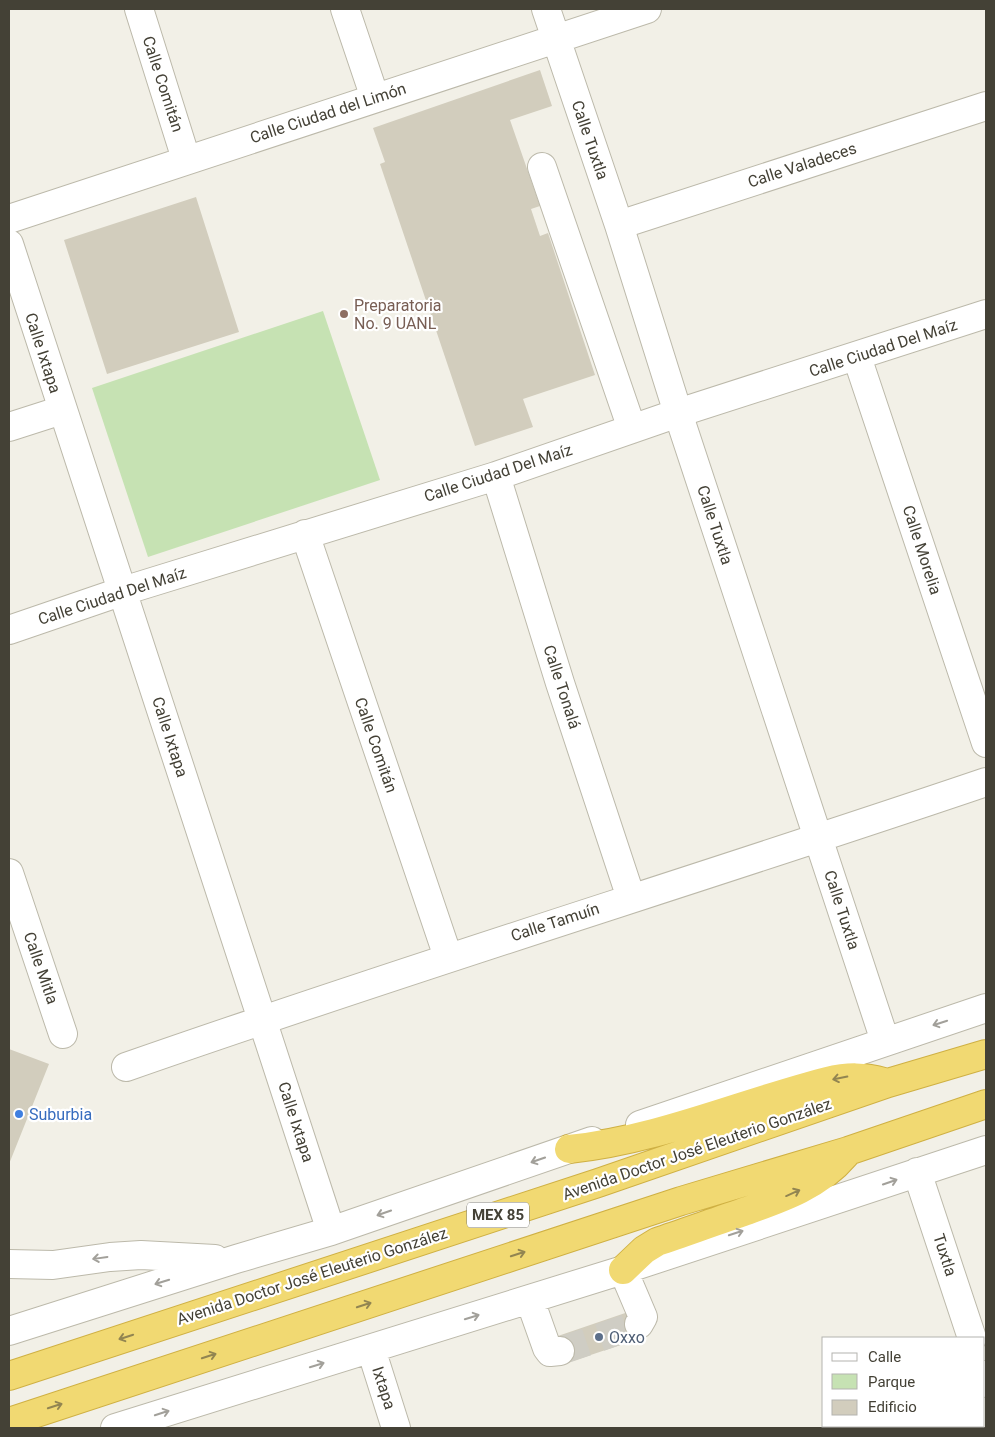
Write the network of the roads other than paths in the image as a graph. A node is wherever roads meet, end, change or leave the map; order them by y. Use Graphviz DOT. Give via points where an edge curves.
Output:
graph roads {
  1 [pos="138,9"];
  2 [pos="346,9"];
  3 [pos="546,9"];
  4 [pos="647,9"];
  5 [pos="555,39"];
  6 [pos="375,98"];
  7 [pos="986,106"];
  8 [pos="186,159"];
  9 [pos="542,167"];
  10 [pos="9,219"];
  11 [pos="619,225"];
  12 [pos="9,244"];
  13 [pos="986,314"];
  14 [pos="857,357"];
  15 [pos="62,410"];
  16 [pos="678,413"];
  17 [pos="9,427"];
  18 [pos="632,429"];
  19 [pos="496,476"];
  20 [pos="305,534"];
  21 [pos="123,591"];
  22 [pos="9,630"];
  23 [pos="986,743"];
  24 [pos="986,782"];
  25 [pos="818,838"];
  26 [pos="9,873"];
  27 [pos="631,898"];
  28 [pos="448,957"];
  29 [pos="986,1008"];
  30 [pos="262,1019"];
  31 [pos="63,1034"];
  32 [pos="885,1041"];
  33 [pos="986,1054"];
  34 [pos="126,1066"];
  35 [pos="888,1084"];
  36 [pos="986,1104"];
  37 [pos="569,1149"];
  38 [pos="986,1150"];
  39 [pos="848,1151"];
  40 [pos="917,1172"];
  41 [pos="331,1231"];
  42 [pos="236,1259"];
  43 [pos="9,1264"];
  44 [pos="623,1270"];
  45 [pos="530,1300"];
  46 [pos="639,1324"];
  47 [pos="9,1331"];
  48 [pos="972,1337"];
  49 [pos="371,1349"];
  50 [pos="560,1351"];
  51 [pos="9,1376"];
  52 [pos="9,1422"];
  53 [pos="115,1428"];
  54 [pos="396,1428"];
  1 -- 8 [label="street, Calle Comitán"];
  2 -- 6 [label="street"];
  3 -- 5 [label="street, Calle Tuxtla"];
  4 -- 5 [label="street, Calle Ciudad del Limón"];
  5 -- 6 [label="street, Calle Ciudad del Limón"];
  5 -- 11 [label="street, Calle Tuxtla"];
  6 -- 8 [label="street, Calle Ciudad del Limón"];
  7 -- 11 [label="street, Calle Valadeces"];
  8 -- 10 [label="street, Calle Ciudad del Limón"];
  9 -- 18 [label="street"];
  11 -- 16 [label="street, Calle Tuxtla"];
  12 -- 15 [label="street, Calle Ixtapa"];
  13 -- 14 [label="street, Calle Ciudad Del Maíz"];
  14 -- 16 [label="street, Calle Ciudad Del Maíz"];
  14 -- 23 [label="street, Calle Morelia"];
  15 -- 17 [label="street"];
  15 -- 21 [label="street, Calle Ixtapa"];
  16 -- 18 [label="street, Calle Ciudad Del Maíz"];
  16 -- 25 [label="street, Calle Tuxtla"];
  18 -- 19 [label="street, Calle Ciudad Del Maíz"];
  19 -- 20 [label="street, Calle Ciudad Del Maíz"];
  19 -- 27 [label="street, Calle Tonalá"];
  20 -- 21 [label="street, Calle Ciudad Del Maíz"];
  20 -- 28 [label="street, Calle Comitán"];
  21 -- 22 [label="street, Calle Ciudad Del Maíz"];
  21 -- 30 [label="street, Calle Ixtapa"];
  24 -- 25 [label="street, Calle Tamuín"];
  25 -- 27 [label="street, Calle Tamuín"];
  25 -- 32 [label="street, Calle Tuxtla"];
  26 -- 31 [label="street, Calle Mitla"];
  27 -- 28 [label="street, Calle Tamuín"];
  28 -- 30 [label="street, Calle Tamuín"];
  29 -- 32 [label="street, one-way"];
  30 -- 34 [label="street, Calle Tamuín"];
  30 -- 41 [label="street, Calle Ixtapa"];
  32 -- 37 [label="street"];
  33 -- 35 [label="highway, Avenida Doctor José Eleuterio González / MEX 85"];
  35 -- 37 [label="highway, one-way" via="863,1077 834,1079 651,1134"];
  35 -- 51 [label="highway, Avenida Doctor José Eleuterio González / MEX 85, one-way" via="598,1183"];
  36 -- 39 [label="highway, MEX 85"];
  37 -- 41 [label="street, one-way"];
  38 -- 40 [label="street"];
  44 -- 39 [label="highway, one-way" via="657,1242 811,1184"];
  52 -- 39 [label="highway, MEX 85, one-way" via="681,1201"];
  44 -- 40 [label="street, one-way"];
  40 -- 48 [label="street, Tuxtla"];
  41 -- 42 [label="street"];
  42 -- 43 [label="street, one-way" via="141,1255 53,1265"];
  42 -- 47 [label="street, one-way"];
  44 -- 45 [label="street"];
  44 -- 46 [label="street" via="641,1309 643,1316"];
  49 -- 45 [label="street, one-way"];
  45 -- 50 [label="street" via="547,1348 550,1352"];
  53 -- 49 [label="street, one-way"];
  49 -- 54 [label="street, Ixtapa"];
}
